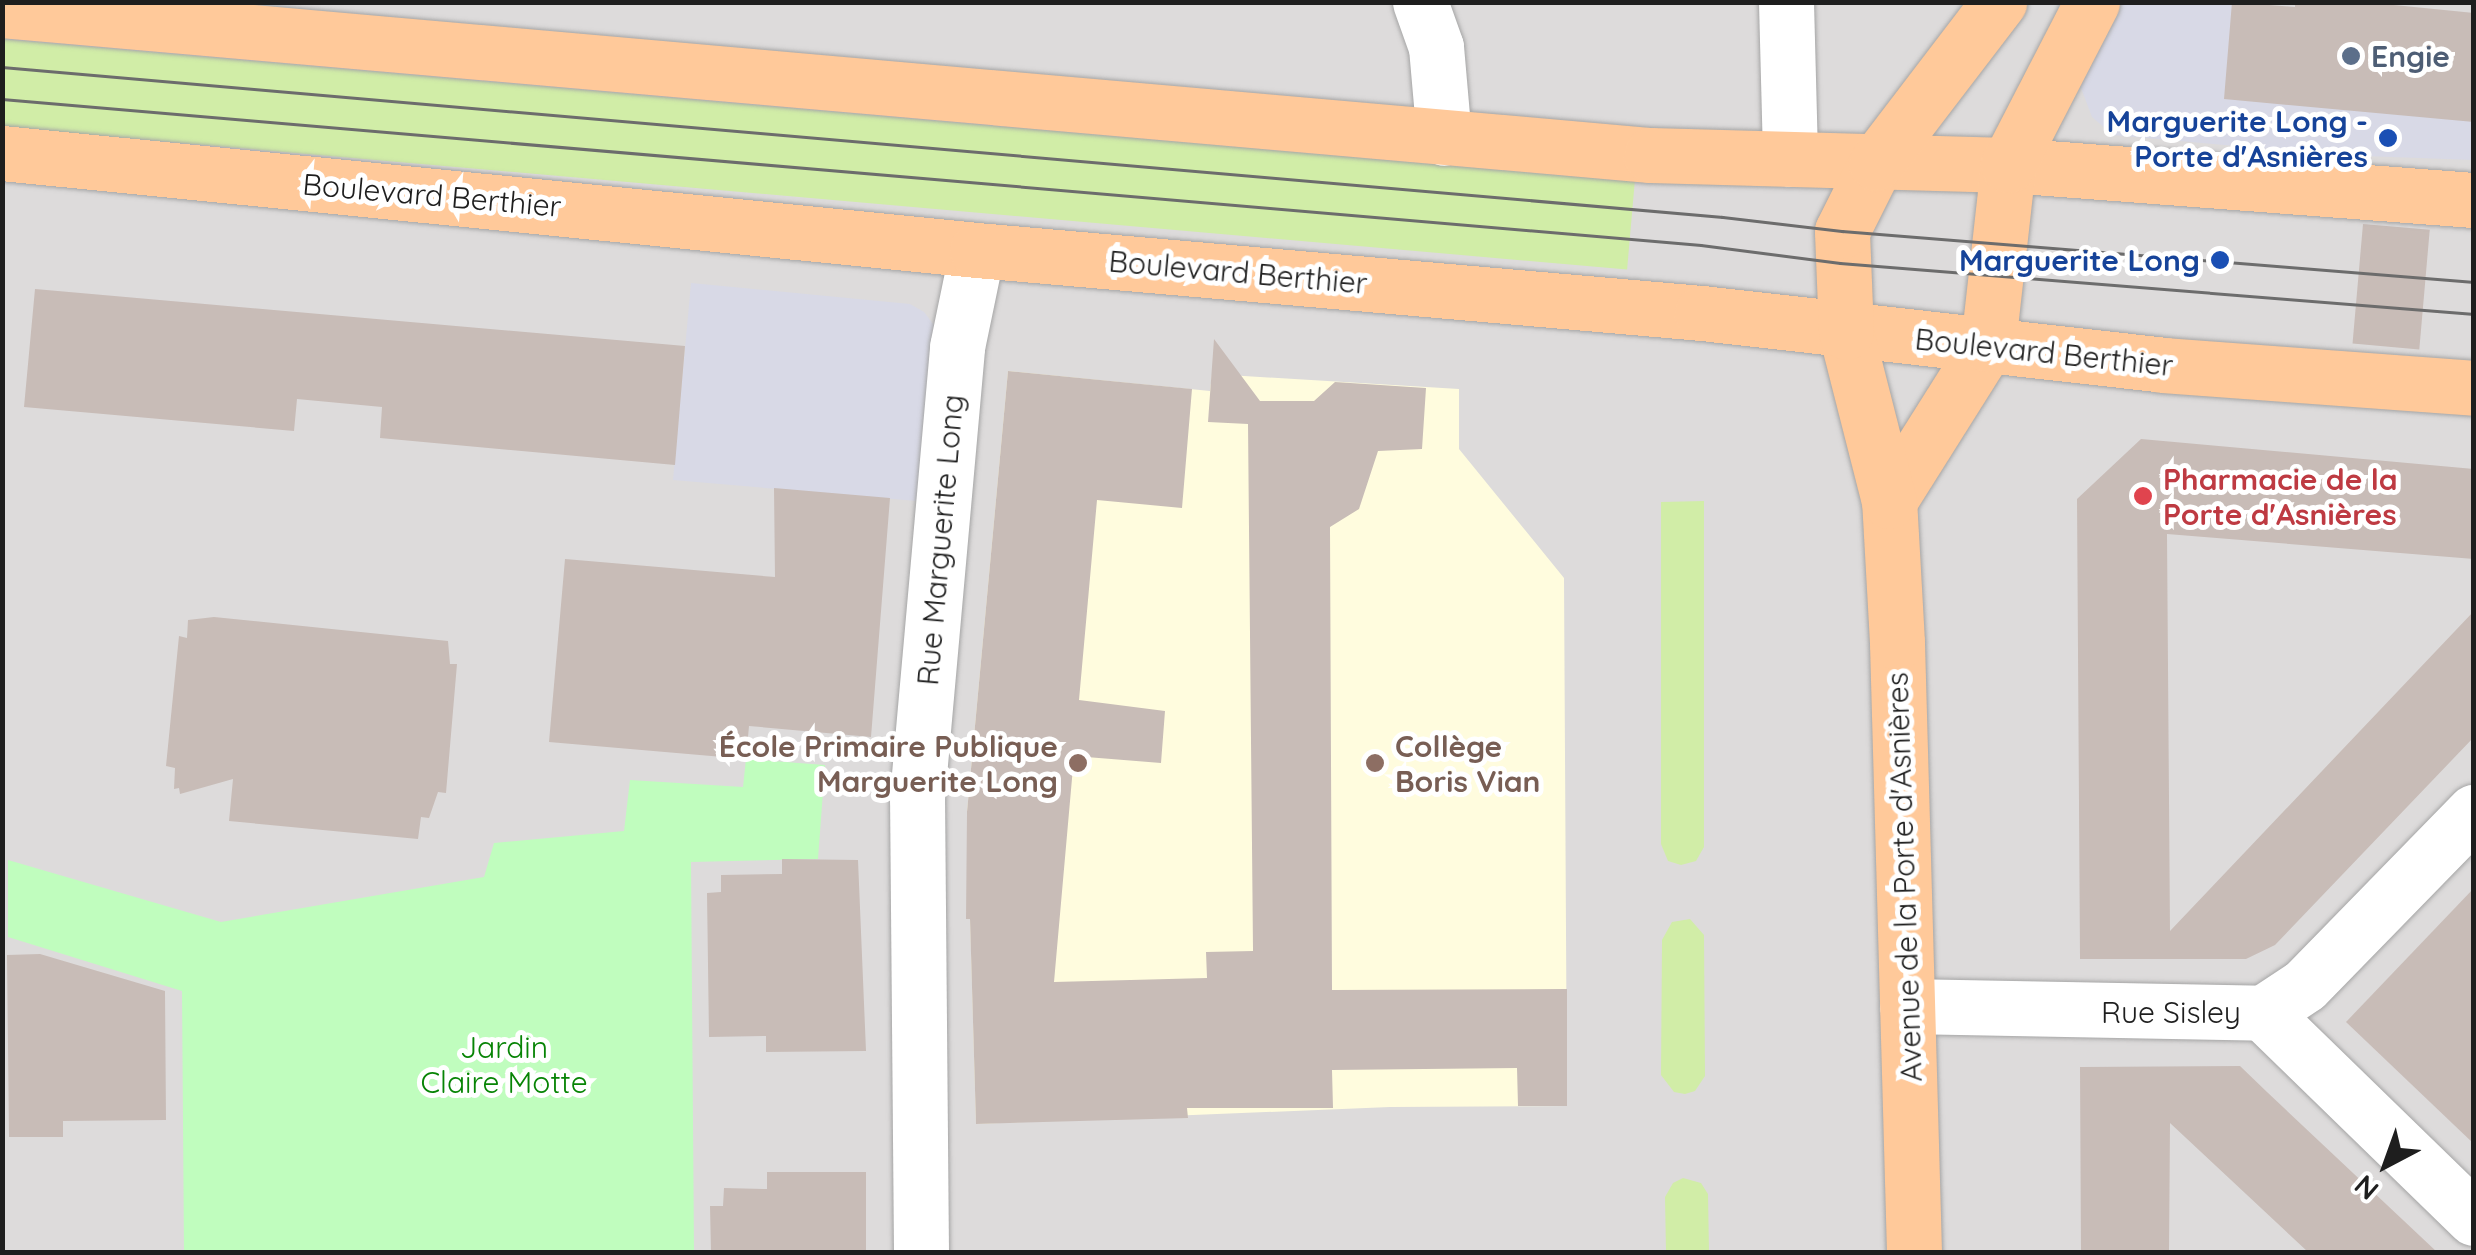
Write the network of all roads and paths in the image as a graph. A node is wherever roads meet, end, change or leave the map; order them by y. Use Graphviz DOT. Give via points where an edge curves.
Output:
graph roads {
  1 [pos="1420,2"];
  2 [pos="1786,2"];
  3 [pos="1999,2"];
  4 [pos="2092,2"];
  5 [pos="2,10"];
  6 [pos="1444,138"];
  7 [pos="2,154"];
  8 [pos="1790,158"];
  9 [pos="1876,163"];
  10 [pos="2008,165"];
  11 [pos="2474,200"];
  12 [pos="977,250"];
  13 [pos="1846,332"];
  14 [pos="1988,344"];
  15 [pos="2474,388"];
  16 [pos="1888,501"];
  17 [pos="2474,812"];
  18 [pos="1907,1006"];
  19 [pos="2262,1013"];
  20 [pos="2474,1218"];
  21 [pos="921,1252"];
  22 [pos="1914,1252"];
  1 -- 6 [label="street" via="1436,48"];
  2 -- 8 [label="street"];
  3 -- 9 [label="main road, Avenue de la Porte d'Asnières"];
  4 -- 10 [label="main road"];
  5 -- 6 [label="main road"];
  6 -- 8 [label="main road" via="1651,155"];
  7 -- 12 [label="main road, Boulevard Berthier"];
  8 -- 9 [label="main road"];
  9 -- 10 [label="main road"];
  9 -- 13 [label="main road, Avenue de la Porte d'Asnières" via="1842,231"];
  10 -- 11 [label="main road"];
  10 -- 14 [label="main road"];
  12 -- 13 [label="main road, Boulevard Berthier" via="1702,312"];
  12 -- 21 [label="street, Rue Marguerite Long" via="957,347 917,797"];
  13 -- 14 [label="main road, Boulevard Berthier"];
  13 -- 16 [label="main road, Avenue de la Porte d'Asnières"];
  14 -- 15 [label="main road, Boulevard Berthier" via="2163,366"];
  14 -- 16 [label="main road"];
  16 -- 18 [label="main road, Avenue de la Porte d'Asnières"];
  17 -- 19 [label="street, Rue Sisley" via="2305,985"];
  18 -- 19 [label="street, Rue Sisley"];
  18 -- 22 [label="main road, Avenue de la Porte d'Asnières"];
  19 -- 20 [label="street"];
}
